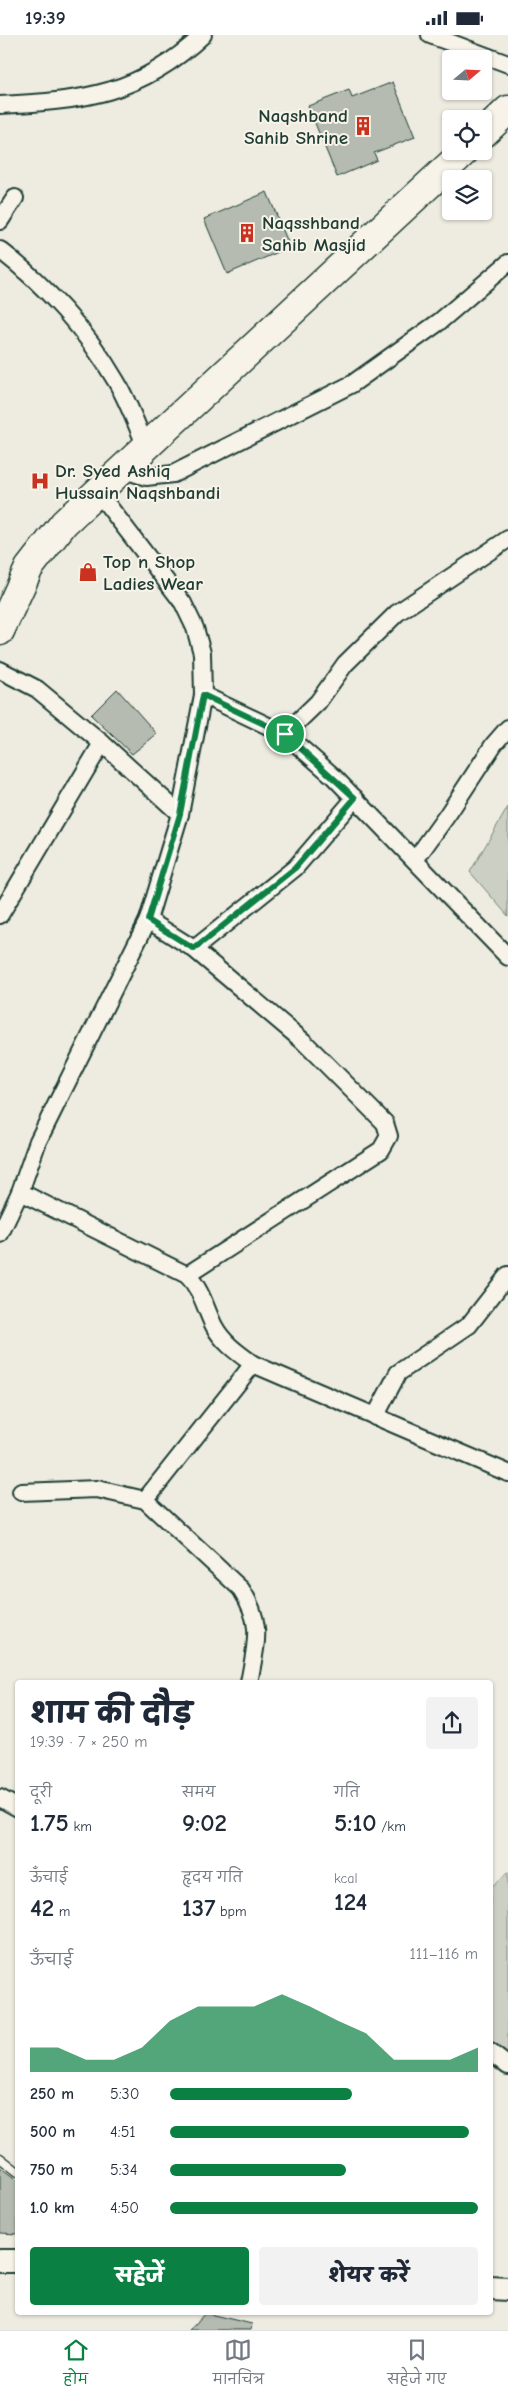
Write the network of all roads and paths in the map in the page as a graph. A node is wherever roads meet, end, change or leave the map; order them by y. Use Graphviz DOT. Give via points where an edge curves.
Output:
graph roads {
  1 [pos="203,35"];
  2 [pos="430,35"];
  3 [pos="508,64"];
  4 [pos="0,105"];
  5 [pos="508,110"];
  6 [pos="492,125"];
  7 [pos="455,160"];
  8 [pos="14,198"];
  9 [pos="0,221"];
  10 [pos="0,249"];
  11 [pos="508,263"];
  12 [pos="146,447"];
  13 [pos="121,469"];
  14 [pos="97,491"];
  15 [pos="508,539"];
  16 [pos="8,592"];
  17 [pos="0,631"];
  18 [pos="0,670"];
  19 [pos="203,695"];
  20 [pos="508,728"];
  21 [pos="285,734"];
  22 [pos="102,743"];
  23 [pos="355,798"];
  24 [pos="180,814"];
  25 [pos="415,860"];
  26 [pos="0,915"];
  27 [pos="148,920"];
  28 [pos="194,949"];
  29 [pos="508,957"];
  30 [pos="20,1193"];
  31 [pos="0,1234"];
  32 [pos="187,1275"];
  33 [pos="508,1275"];
  34 [pos="253,1364"];
  35 [pos="375,1417"];
  36 [pos="508,1473"];
  37 [pos="21,1493"];
  38 [pos="145,1500"];
  39 [pos="250,1680"];
  40 [pos="0,1798"];
  41 [pos="15,1806"];
  42 [pos="493,2055"];
  43 [pos="508,2066"];
  44 [pos="0,2158"];
  45 [pos="15,2167"];
  46 [pos="0,2261"];
  47 [pos="15,2261"];
  48 [pos="493,2288"];
  49 [pos="508,2289"];
  1 -- 4 [label="street" via="183,54 131,84 50,103"];
  2 -- 3 [label="street"];
  5 -- 6 [label="highway"];
  7 -- 12 [label="highway"];
  8 -- 9 [label="street"];
  10 -- 12 [label="street" via="42,286 108,367"];
  11 -- 13 [label="street" via="397,355 352,384 173,474 146,477"];
  12 -- 13 [label="highway"];
  13 -- 14 [label="highway"];
  14 -- 16 [label="highway" via="64,523"];
  14 -- 19 [label="street" via="182,603 195,628 202,653"];
  15 -- 21 [label="street" via="397,613 345,664 318,702"];
  16 -- 17 [label="highway"];
  18 -- 22 [label="street" via="37,689"];
  19 -- 21 [label="street"];
  19 -- 24 [label="street"];
  20 -- 25 [label="street"];
  21 -- 23 [label="street"];
  22 -- 24 [label="street"];
  22 -- 26 [label="street"];
  23 -- 25 [label="street"];
  23 -- 28 [label="street" via="295,868"];
  24 -- 27 [label="street"];
  25 -- 29 [label="street"];
  27 -- 28 [label="street"];
  27 -- 30 [label="street" via="38,1141"];
  28 -- 32 [label="street" via="302,1041 385,1123 389,1136 381,1150"];
  30 -- 31 [label="street"];
  30 -- 32 [label="street"];
  32 -- 34 [label="street" via="201,1291 222,1338"];
  33 -- 35 [label="street" via="469,1325 398,1373"];
  34 -- 35 [label="street"];
  34 -- 38 [label="street"];
  35 -- 36 [label="street"];
  37 -- 38 [label="street" via="97,1489"];
  38 -- 39 [label="street" via="241,1589 251,1605 257,1621 257,1637"];
  40 -- 41 [label="street"];
  42 -- 43 [label="street"];
  44 -- 45 [label="lane"];
  46 -- 47 [label="main road"];
  48 -- 49 [label="main road"];
}
